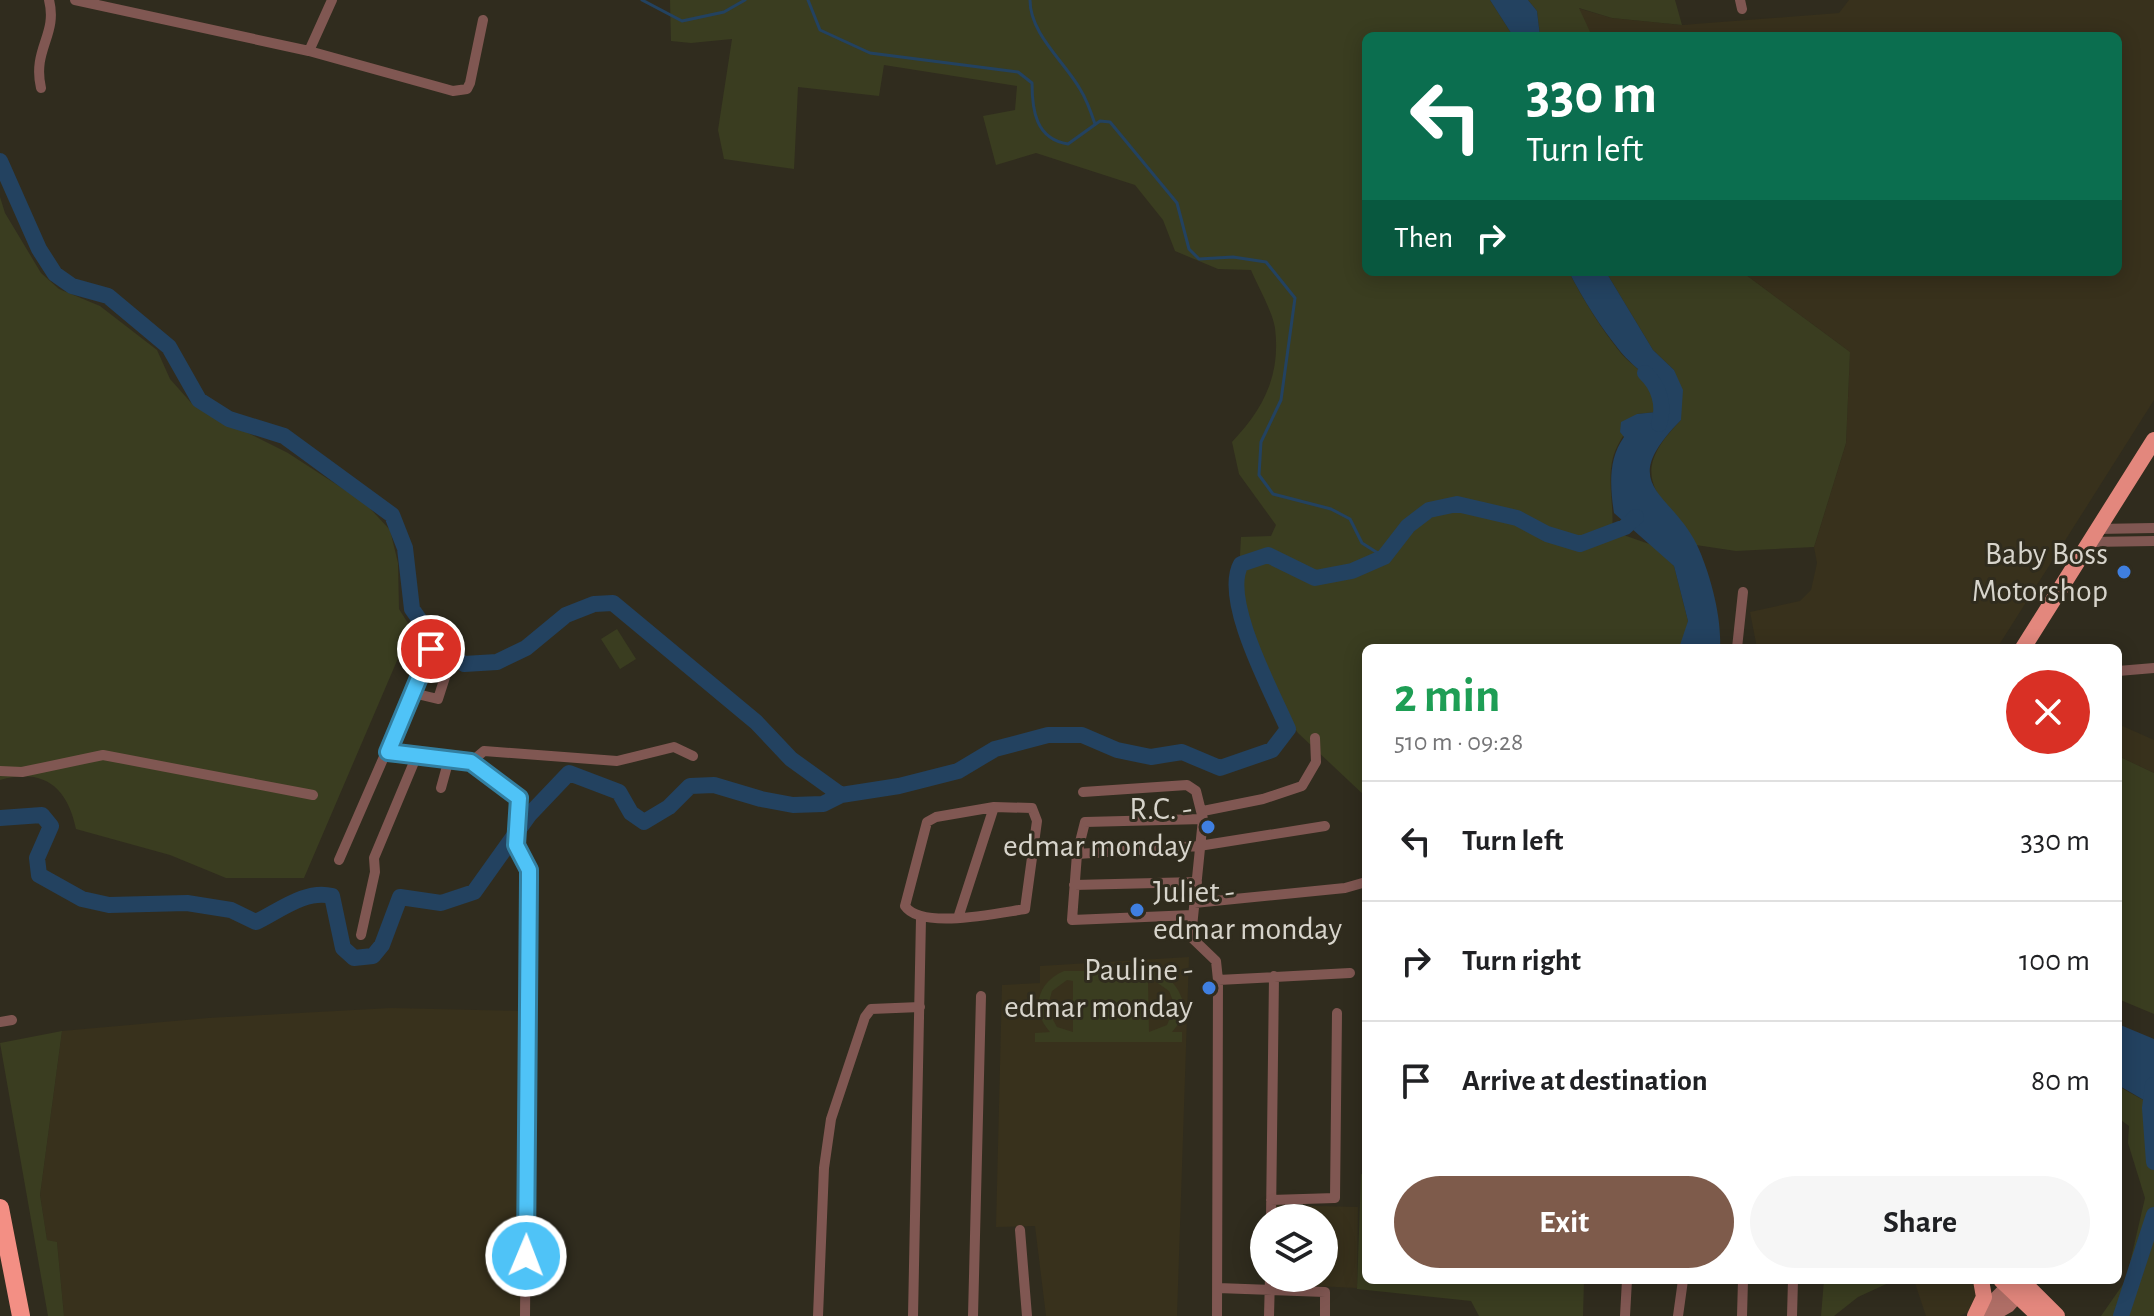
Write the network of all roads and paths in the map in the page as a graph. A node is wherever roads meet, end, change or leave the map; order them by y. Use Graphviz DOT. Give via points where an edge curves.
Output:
graph roads {
  1 [pos="49,0"];
  2 [pos="75,0"];
  3 [pos="332,0"];
  4 [pos="483,20"];
  5 [pos="309,51"];
  6 [pos="41,88"];
  7 [pos="2154,440"];
  8 [pos="2154,528"];
  9 [pos="2093,536"];
  10 [pos="2154,541"];
  11 [pos="1743,592"];
  12 [pos="1737,644"];
  13 [pos="2026,644"];
  14 [pos="431,649"];
  15 [pos="2154,668"];
  16 [pos="2122,671"];
  17 [pos="446,674"];
  18 [pos="413,693"];
  19 [pos="1315,738"];
  20 [pos="388,752"];
  21 [pos="417,755"];
  22 [pos="693,756"];
  23 [pos="449,759"];
  24 [pos="471,762"];
  25 [pos="0,771"];
  26 [pos="441,788"];
  27 [pos="1083,792"];
  28 [pos="313,795"];
  29 [pos="994,807"];
  30 [pos="1203,815"];
  31 [pos="1325,826"];
  32 [pos="1199,846"];
  33 [pos="1077,854"];
  34 [pos="339,860"];
  35 [pos="1197,882"];
  36 [pos="1362,883"];
  37 [pos="1074,885"];
  38 [pos="1194,903"];
  39 [pos="1193,915"];
  40 [pos="921,918"];
  41 [pos="958,918"];
  42 [pos="361,935"];
  43 [pos="1350,973"];
  44 [pos="1274,976"];
  45 [pos="1218,980"];
  46 [pos="981,996"];
  47 [pos="920,1007"];
  48 [pos="1337,1013"];
  49 [pos="12,1020"];
  50 [pos="0,1022"];
  51 [pos="1271,1200"];
  52 [pos="1271,1204"];
  53 [pos="0,1208"];
  54 [pos="1020,1230"];
  55 [pos="1627,1284"];
  56 [pos="1682,1284"];
  57 [pos="1743,1284"];
  58 [pos="1793,1284"];
  59 [pos="1982,1284"];
  60 [pos="2015,1285"];
  61 [pos="1218,1288"];
  62 [pos="1250,1289"];
  63 [pos="1269,1292"];
  64 [pos="1325,1292"];
  65 [pos="22,1316"];
  66 [pos="525,1316"];
  67 [pos="818,1316"];
  68 [pos="913,1316"];
  69 [pos="973,1316"];
  70 [pos="1027,1316"];
  71 [pos="1217,1316"];
  72 [pos="1269,1316"];
  73 [pos="1325,1316"];
  74 [pos="1625,1316"];
  75 [pos="1678,1316"];
  76 [pos="1742,1316"];
  77 [pos="1792,1316"];
  78 [pos="1977,1316"];
  79 [pos="1990,1316"];
  80 [pos="2039,1316"];
  81 [pos="2057,1316"];
  1 -- 6 [label="street" via="51,24 36,69"];
  2 -- 5 [label="street"];
  3 -- 5 [label="street"];
  4 -- 5 [label="street" via="470,83 461,91"];
  7 -- 9 [label="highway"];
  8 -- 9 [label="street"];
  9 -- 10 [label="street"];
  9 -- 13 [label="highway"];
  11 -- 12 [label="street"];
  14 -- 18 [label="street"];
  15 -- 16 [label="street"];
  17 -- 18 [label="street" via="438,699"];
  18 -- 20 [label="street"];
  19 -- 30 [label="street" via="1316,762 1302,786"];
  20 -- 21 [label="street"];
  20 -- 34 [label="street"];
  21 -- 23 [label="street"];
  21 -- 42 [label="street" via="374,858"];
  22 -- 24 [label="street" via="674,747 617,761 484,751"];
  23 -- 24 [label="street"];
  23 -- 26 [label="street"];
  24 -- 66 [label="street" via="519,798 516,845 529,870"];
  25 -- 28 [label="street" via="22,772 103,755"];
  27 -- 30 [label="street" via="1187,785 1196,791"];
  29 -- 40 [label="street" via="927,822 905,906"];
  29 -- 41 [label="street"];
  29 -- 41 [label="street" via="1032,808 1037,821 1025,909"];
  30 -- 32 [label="street"];
  30 -- 33 [label="street" via="1085,822"];
  31 -- 32 [label="street"];
  32 -- 33 [label="street"];
  32 -- 35 [label="street"];
  33 -- 37 [label="street"];
  35 -- 37 [label="street"];
  35 -- 38 [label="street"];
  36 -- 38 [label="street"];
  37 -- 39 [label="street" via="1072,920"];
  38 -- 39 [label="street"];
  39 -- 45 [label="street" via="1191,937 1216,961"];
  40 -- 41 [label="street"];
  40 -- 47 [label="street"];
  43 -- 44 [label="street"];
  44 -- 45 [label="street"];
  44 -- 51 [label="street"];
  45 -- 61 [label="street"];
  46 -- 69 [label="street"];
  47 -- 67 [label="street" via="871,1009 831,1119"];
  47 -- 68 [label="street"];
  48 -- 51 [label="street" via="1335,1198"];
  49 -- 50 [label="street"];
  51 -- 52 [label="street"];
  53 -- 65 [label="highway"];
  54 -- 70 [label="street"];
  55 -- 74 [label="street"];
  56 -- 75 [label="street"];
  57 -- 76 [label="street"];
  58 -- 77 [label="street"];
  59 -- 78 [label="highway" via="1984,1297"];
  60 -- 78 [label="main road"];
  60 -- 79 [label="main road"];
  60 -- 80 [label="highway"];
  60 -- 81 [label="highway"];
  61 -- 62 [label="street"];
  61 -- 71 [label="street"];
  63 -- 72 [label="street"];
  64 -- 73 [label="street"];
}
